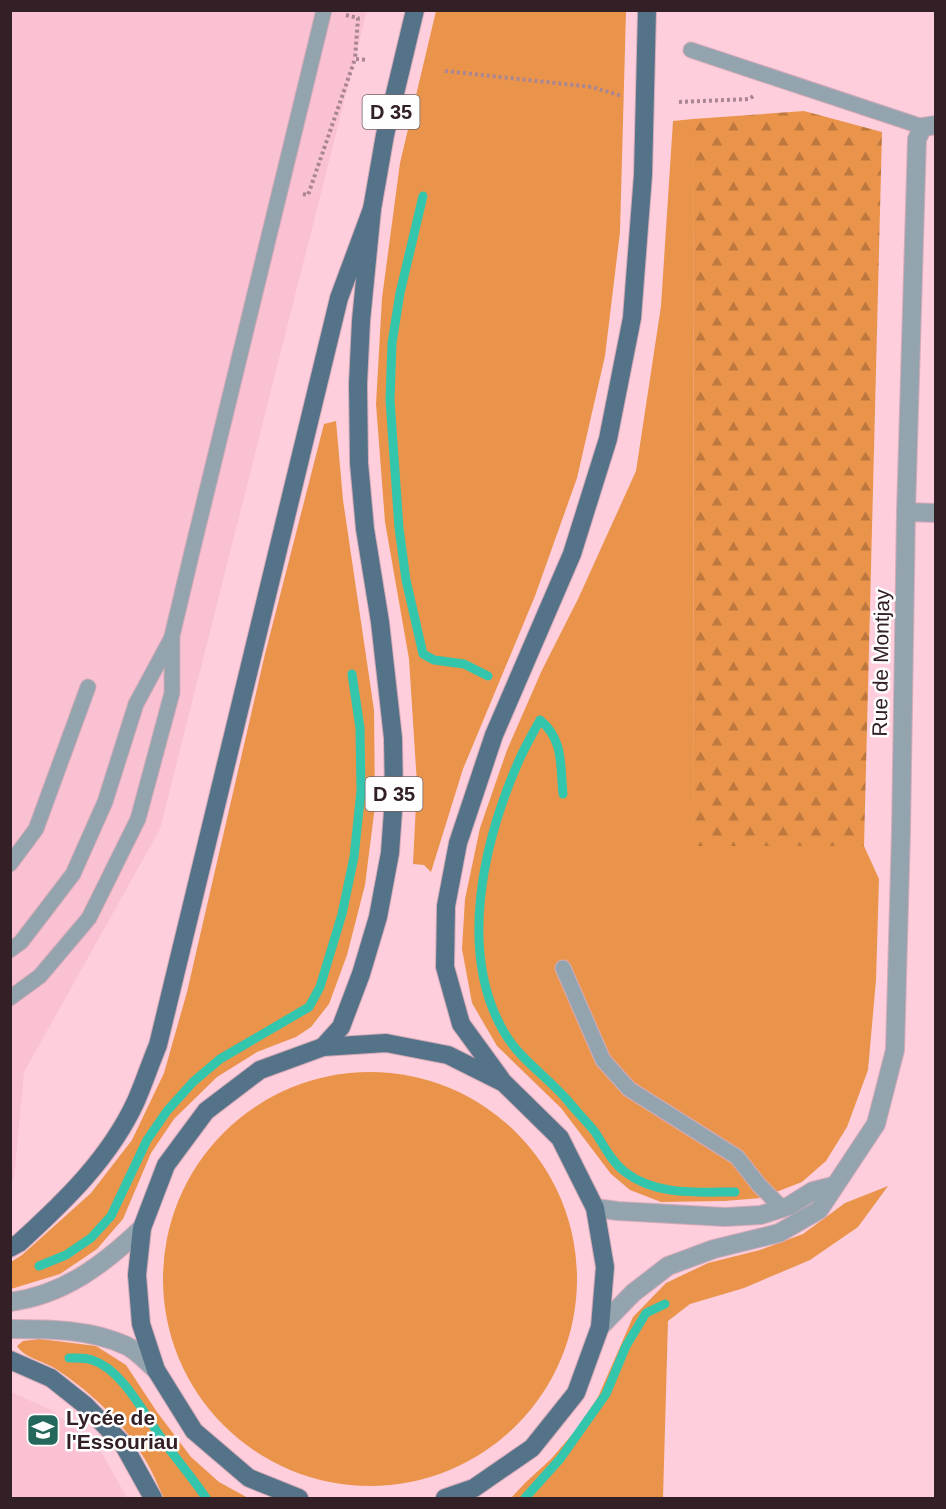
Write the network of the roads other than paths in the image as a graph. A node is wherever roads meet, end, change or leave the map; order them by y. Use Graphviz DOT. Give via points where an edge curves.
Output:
graph roads {
  1 [pos="324,10"];
  2 [pos="415,10"];
  3 [pos="647,10"];
  4 [pos="691,50"];
  5 [pos="929,126"];
  6 [pos="372,209"];
  7 [pos="906,512"];
  8 [pos="936,513"];
  9 [pos="172,636"];
  10 [pos="88,687"];
  11 [pos="10,864"];
  12 [pos="10,950"];
  13 [pos="564,968"];
  14 [pos="10,998"];
  15 [pos="323,1047"];
  16 [pos="504,1083"];
  17 [pos="833,1186"];
  18 [pos="595,1208"];
  19 [pos="782,1208"];
  20 [pos="142,1227"];
  21 [pos="10,1248"];
  22 [pos="10,1302"];
  23 [pos="600,1327"];
  24 [pos="10,1329"];
  25 [pos="10,1360"];
  26 [pos="156,1370"];
  27 [pos="474,1493"];
  28 [pos="153,1498"];
  29 [pos="299,1498"];
  30 [pos="445,1498"];
  1 -- 9 [label="lane"];
  2 -- 6 [label="main road, D 35"];
  3 -- 16 [label="main road" via="643,175 632,318 608,439 572,554 494,735 458,843 446,906 445,968 461,1024"];
  4 -- 5 [label="lane"];
  5 -- 7 [label="street, Rue de Montjay" via="917,139"];
  6 -- 15 [label="main road, D 35" via="360,342 358,463 393,738 394,797 390,853 378,916 341,1027"];
  6 -- 21 [label="main road" via="339,298 158,1045 135,1102 104,1155 65,1201"];
  7 -- 8 [label="street"];
  7 -- 17 [label="street, Rue de Montjay" via="895,1050 876,1124"];
  9 -- 12 [label="lane" via="136,704 105,802 73,874 21,942"];
  9 -- 14 [label="lane" via="172,693 138,819 89,918 40,976"];
  10 -- 11 [label="lane" via="36,829"];
  13 -- 19 [label="lane" via="603,1060 629,1089 736,1157"];
  15 -- 16 [label="main road" via="386,1042 448,1055"];
  15 -- 20 [label="main road" via="260,1070 206,1111 166,1164"];
  16 -- 18 [label="main road" via="560,1138"];
  17 -- 19 [label="street" via="813,1191"];
  17 -- 23 [label="street, Rue de Montjay" via="819,1210 778,1233 714,1249 668,1266 633,1293"];
  18 -- 19 [label="street" via="725,1217 761,1215"];
  18 -- 23 [label="main road" via="606,1267"];
  20 -- 22 [label="street" via="93,1270 64,1287"];
  20 -- 26 [label="main road" via="137,1275 141,1324"];
  23 -- 27 [label="main road" via="576,1393 532,1448"];
  24 -- 26 [label="street" via="53,1329 98,1336 128,1346"];
  25 -- 28 [label="main road" via="51,1378 85,1405 123,1444"];
  26 -- 29 [label="main road" via="194,1431 249,1478"];
  27 -- 30 [label="main road"];
}
